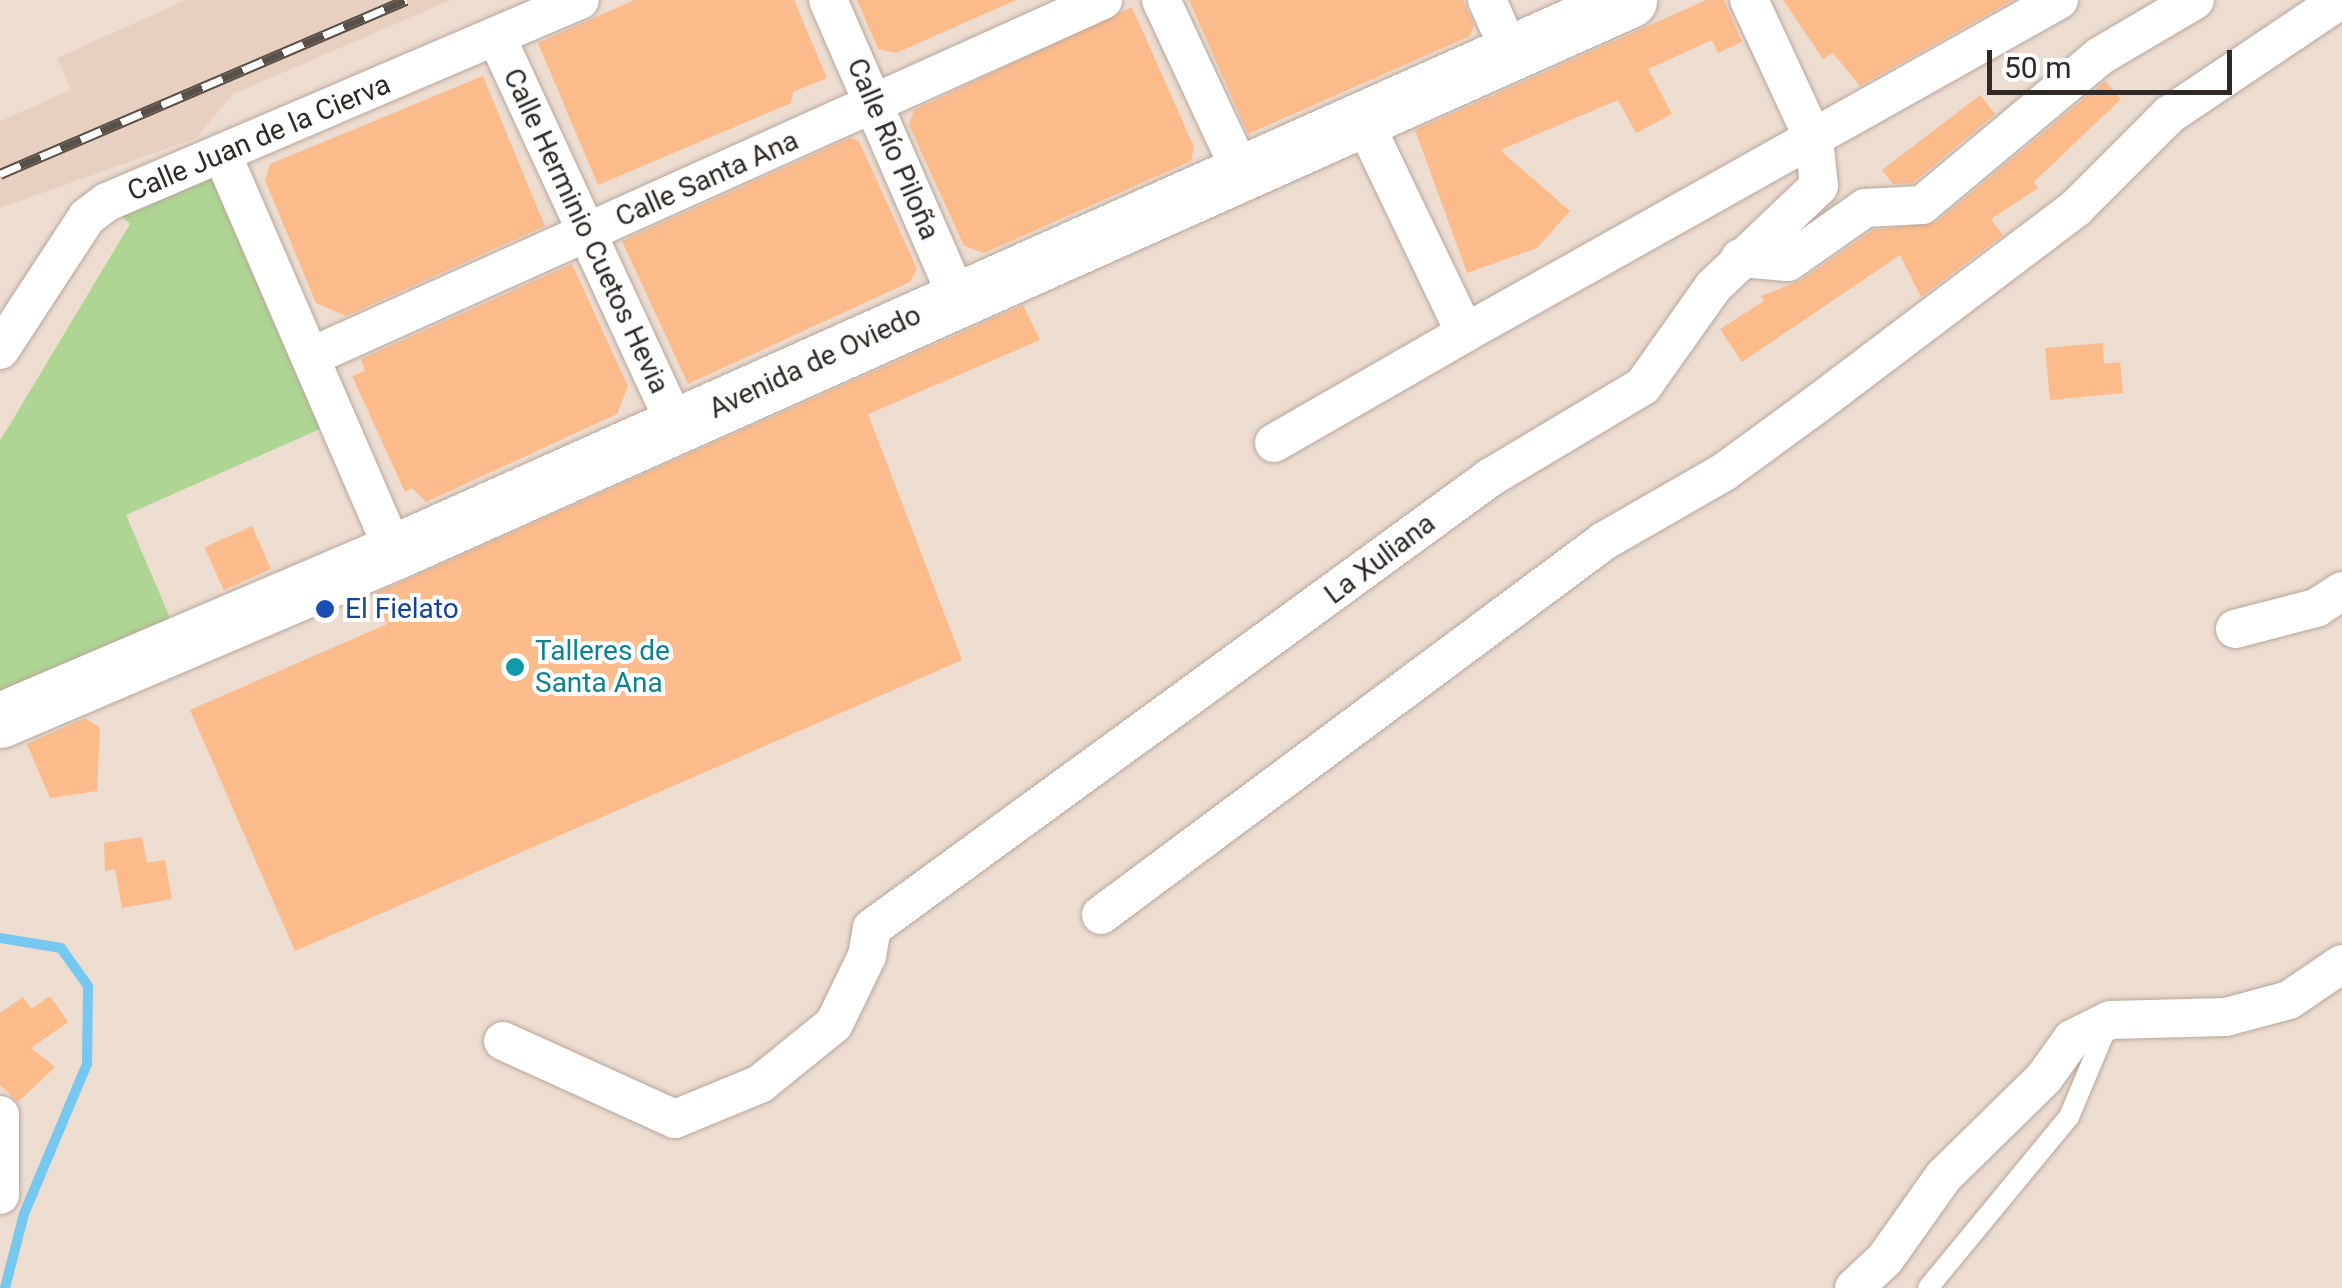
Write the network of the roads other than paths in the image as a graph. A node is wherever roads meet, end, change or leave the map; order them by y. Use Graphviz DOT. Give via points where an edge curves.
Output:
graph roads {
  1 [pos="580,0"];
  2 [pos="828,0"];
  3 [pos="1103,0"];
  4 [pos="1161,0"];
  5 [pos="1486,0"];
  6 [pos="1630,0"];
  7 [pos="1749,0"];
  8 [pos="2059,0"];
  9 [pos="2195,0"];
  10 [pos="2340,0"];
  11 [pos="496,36"];
  12 [pos="1510,52"];
  13 [pos="874,105"];
  14 [pos="1364,120"];
  15 [pos="1814,140"];
  16 [pos="222,154"];
  17 [pos="1242,174"];
  18 [pos="587,233"];
  19 [pos="1740,258"];
  20 [pos="957,297"];
  21 [pos="1465,332"];
  22 [pos="0,350"];
  23 [pos="310,357"];
  24 [pos="676,426"];
  25 [pos="1274,443"];
  26 [pos="394,552"];
  27 [pos="2342,591"];
  28 [pos="2235,630"];
  29 [pos="0,720"];
  30 [pos="1101,915"];
  31 [pos="2342,964"];
  32 [pos="2110,1020"];
  33 [pos="503,1041"];
  34 [pos="0,1115"];
  35 [pos="0,1195"];
  36 [pos="1854,1288"];
  37 [pos="1928,1288"];
  1 -- 11 [label="street, Calle Juan de la Cierva"];
  2 -- 13 [label="street, Calle Río Piloña"];
  3 -- 13 [label="street, Calle Santa Ana"];
  4 -- 17 [label="street"];
  5 -- 12 [label="street"];
  6 -- 12 [label="street, Avenida de Oviedo"];
  7 -- 15 [label="street"];
  8 -- 15 [label="street"];
  9 -- 19 [label="street" via="2100,56 1922,205 1865,208 1788,262"];
  10 -- 30 [label="street" via="2169,115 2076,208 1724,472 1604,541"];
  11 -- 16 [label="street, Calle Juan de la Cierva"];
  11 -- 18 [label="street, Calle Herminio Cuetos Hevia"];
  12 -- 14 [label="street, Avenida de Oviedo"];
  13 -- 18 [label="street, Calle Santa Ana"];
  13 -- 20 [label="street, Calle Río Piloña"];
  14 -- 17 [label="street, Avenida de Oviedo"];
  14 -- 21 [label="street"];
  15 -- 19 [label="street, La Xuliana" via="1819,186"];
  15 -- 21 [label="street"];
  16 -- 22 [label="street, Calle Juan de la Cierva" via="87,216"];
  16 -- 23 [label="street"];
  17 -- 20 [label="street, Avenida de Oviedo"];
  18 -- 23 [label="street, Calle Santa Ana"];
  18 -- 24 [label="street, Calle Herminio Cuetos Hevia"];
  19 -- 33 [label="street, La Xuliana" via="1643,386 1491,477 872,928 867,956 834,1024 760,1084 674,1119"];
  20 -- 24 [label="street, Avenida de Oviedo"];
  21 -- 25 [label="street"];
  23 -- 26 [label="street"];
  24 -- 26 [label="street, Avenida de Oviedo"];
  26 -- 29 [label="street, Avenida de Oviedo"];
  27 -- 28 [label="street" via="2316,608"];
  31 -- 32 [label="street" via="2289,1000 2226,1017"];
  32 -- 36 [label="street" via="2072,1039 2044,1078 1944,1176 1885,1259"];
  32 -- 37 [label="lane" via="2069,1117"];
  34 -- 35 [label="street"];
}
